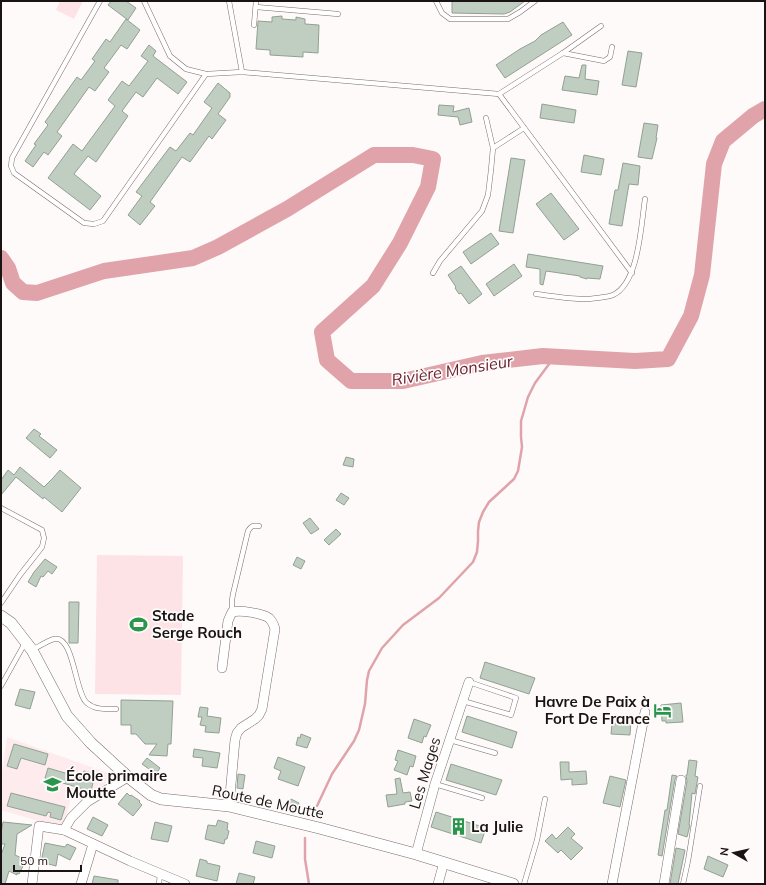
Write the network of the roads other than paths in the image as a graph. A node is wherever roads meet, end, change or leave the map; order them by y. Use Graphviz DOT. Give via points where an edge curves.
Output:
graph roads {
  1 [pos="100,1"];
  2 [pos="144,1"];
  3 [pos="229,1"];
  4 [pos="436,1"];
  5 [pos="535,1"];
  6 [pos="256,4"];
  7 [pos="338,14"];
  8 [pos="254,25"];
  9 [pos="601,26"];
  10 [pos="612,46"];
  11 [pos="563,53"];
  12 [pos="242,72"];
  13 [pos="206,74"];
  14 [pos="499,94"];
  15 [pos="486,118"];
  16 [pos="524,128"];
  17 [pos="492,148"];
  18 [pos="645,199"];
  19 [pos="433,273"];
  20 [pos="632,273"];
  21 [pos="536,294"];
  22 [pos="1,508"];
  23 [pos="259,526"];
  24 [pos="1,603"];
  25 [pos="232,612"];
  26 [pos="1,616"];
  27 [pos="29,646"];
  28 [pos="222,668"];
  29 [pos="469,682"];
  30 [pos="1,686"];
  31 [pos="463,701"];
  32 [pos="116,710"];
  33 [pos="645,712"];
  34 [pos="450,740"];
  35 [pos="496,753"];
  36 [pos="128,777"];
  37 [pos="681,780"];
  38 [pos="435,784"];
  39 [pos="700,786"];
  40 [pos="482,798"];
  41 [pos="545,800"];
  42 [pos="229,806"];
  43 [pos="64,830"];
  44 [pos="93,844"];
  45 [pos="416,854"];
  46 [pos="444,862"];
  47 [pos="160,874"];
  48 [pos="32,884"];
  49 [pos="81,884"];
  50 [pos="159,884"];
  51 [pos="185,884"];
  52 [pos="438,884"];
  53 [pos="513,884"];
  54 [pos="524,884"];
  55 [pos="612,884"];
  56 [pos="664,884"];
  57 [pos="683,884"];
  1 -- 13 [label="lane" via="12,158 11,166 14,173 84,223 94,224 103,221"];
  2 -- 13 [label="lane" via="170,56 186,69"];
  3 -- 12 [label="lane"];
  4 -- 5 [label="lane" via="442,13 450,19 508,19"];
  6 -- 7 [label="lane"];
  6 -- 8 [label="lane"];
  9 -- 11 [label="lane"];
  10 -- 11 [label="lane" via="610,58 604,61"];
  11 -- 14 [label="lane"];
  12 -- 13 [label="lane"];
  12 -- 14 [label="lane"];
  14 -- 16 [label="lane"];
  15 -- 17 [label="lane"];
  16 -- 17 [label="lane"];
  16 -- 20 [label="lane"];
  17 -- 19 [label="lane" via="488,195 482,211"];
  18 -- 20 [label="lane" via="637,257"];
  20 -- 21 [label="lane" via="624,286 613,295 586,299"];
  22 -- 24 [label="lane" via="42,530 44,538 42,547"];
  23 -- 25 [label="lane" via="252,526 248,531 233,594"];
  25 -- 28 [label="street" via="228,621"];
  25 -- 42 [label="street" via="259,614 269,618 275,630 262,709 255,719 237,733"];
  26 -- 27 [label="street, Route de Moutte" via="11,623"];
  27 -- 30 [label="lane"];
  27 -- 32 [label="lane" via="54,638 60,639 66,644 84,700 101,709"];
  27 -- 36 [label="street, Route de Moutte" via="67,716 90,742"];
  29 -- 31 [label="street, Les Mages"];
  29 -- 31 [label="lane, Les Mages" via="516,698 511,715"];
  31 -- 34 [label="street, Les Mages"];
  33 -- 55 [label="street"];
  34 -- 35 [label="lane"];
  34 -- 38 [label="street, Les Mages"];
  36 -- 42 [label="street, Route de Moutte" via="156,797"];
  36 -- 43 [label="street" via="87,802 71,818"];
  37 -- 56 [label="street"];
  38 -- 40 [label="lane"];
  38 -- 45 [label="street, Les Mages"];
  39 -- 57 [label="lane"];
  41 -- 54 [label="lane"];
  42 -- 45 [label="street, Route de Moutte"];
  43 -- 44 [label="street"];
  43 -- 48 [label="street" via="39,826"];
  44 -- 47 [label="street"];
  44 -- 49 [label="street"];
  45 -- 46 [label="street, Route de Moutte"];
  46 -- 52 [label="street"];
  46 -- 53 [label="street, Route de Moutte"];
  47 -- 50 [label="lane"];
  47 -- 51 [label="street"];
}
